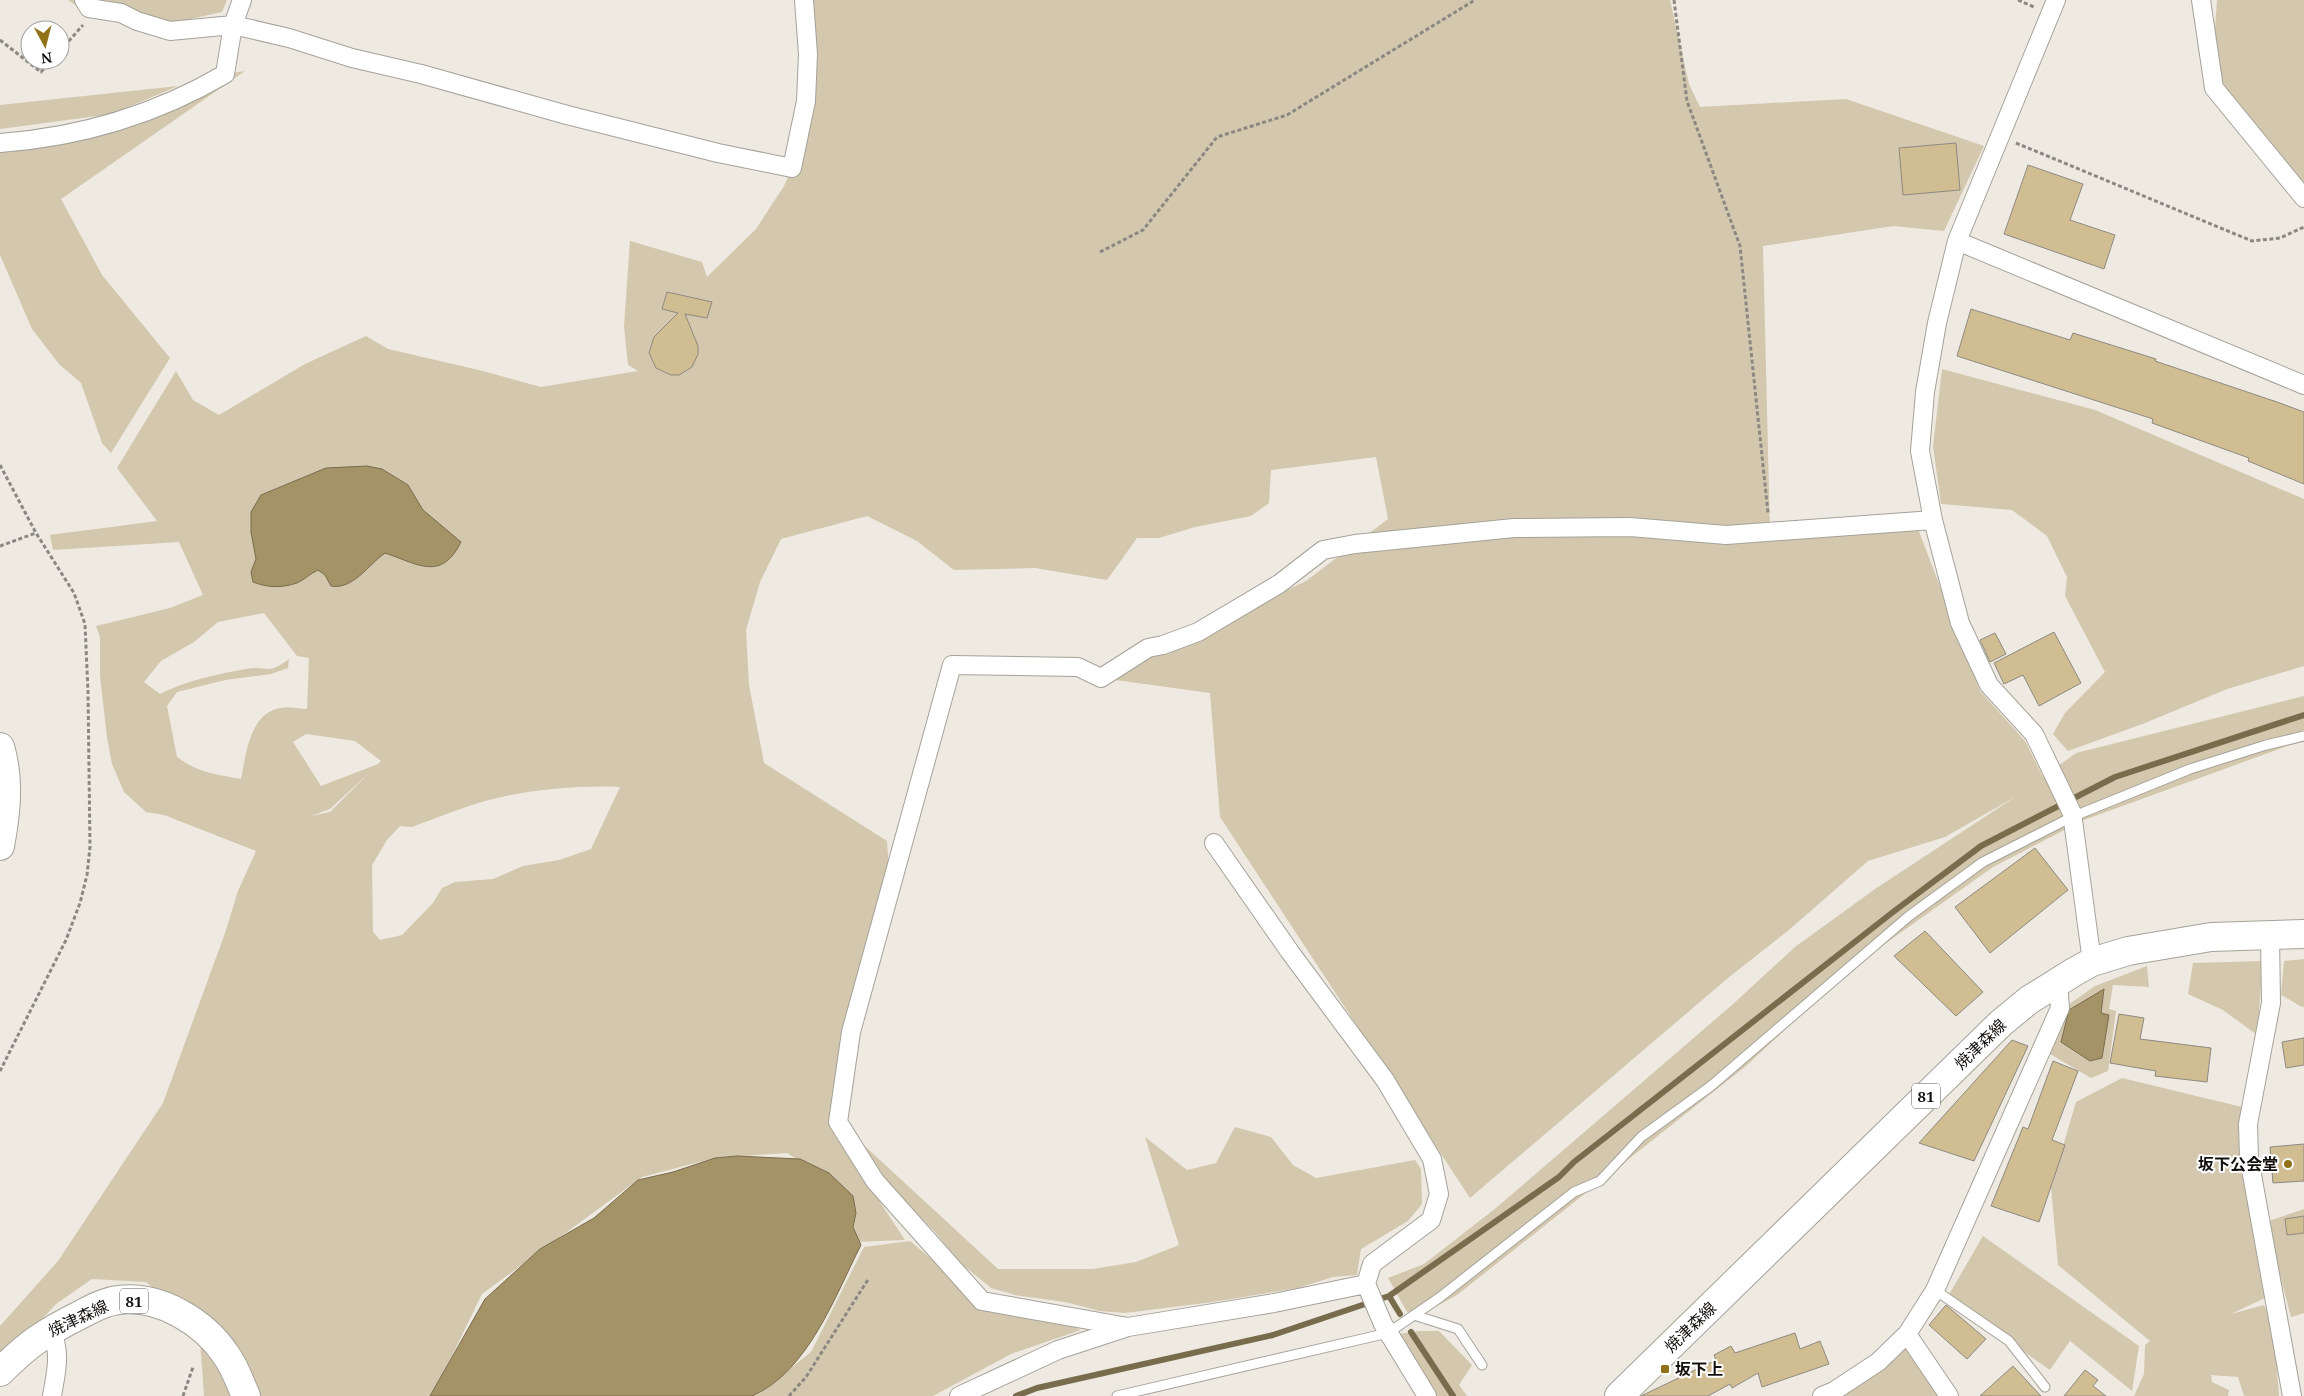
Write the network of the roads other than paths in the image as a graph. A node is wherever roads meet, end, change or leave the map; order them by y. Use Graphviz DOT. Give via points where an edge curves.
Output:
graph roads {
  1 [pos="242,0"];
  2 [pos="804,0"];
  3 [pos="2056,0"];
  4 [pos="2201,0"];
  5 [pos="90,5"];
  6 [pos="233,26"];
  7 [pos="0,143"];
  8 [pos="2304,198"];
  9 [pos="1957,241"];
  10 [pos="2304,385"];
  11 [pos="1933,520"];
  12 [pos="2304,736"];
  13 [pos="0,747"];
  14 [pos="2072,815"];
  15 [pos="1214,842"];
  16 [pos="0,846"];
  17 [pos="2304,934"];
  18 [pos="2270,936"];
  19 [pos="2092,962"];
  20 [pos="2058,982"];
  21 [pos="1368,1288"];
  22 [pos="1935,1290"];
  23 [pos="1414,1315"];
  24 [pos="1128,1327"];
  25 [pos="1385,1328"];
  26 [pos="50,1329"];
  27 [pos="1908,1334"];
  28 [pos="1482,1365"];
  29 [pos="0,1372"];
  30 [pos="2045,1387"];
  31 [pos="1628,1393"];
  32 [pos="52,1396"];
  33 [pos="246,1396"];
  34 [pos="959,1396"];
  35 [pos="1117,1396"];
  36 [pos="1427,1396"];
  37 [pos="1822,1396"];
  38 [pos="1948,1396"];
  39 [pos="2292,1396"];
  1 -- 6 [label="street"];
  2 -- 6 [label="street" via="808,54 806,101 792,168 567,115 289,38"];
  3 -- 9 [label="street"];
  4 -- 8 [label="street" via="2214,88"];
  5 -- 6 [label="street" via="170,30"];
  6 -- 7 [label="street" via="225,74 189,94 142,115 73,133"];
  9 -- 10 [label="street"];
  9 -- 11 [label="street" via="1937,324 1925,392 1920,450"];
  11 -- 14 [label="street" via="1960,623 1989,685 2034,734"];
  11 -- 24 [label="street" via="1726,535 1630,527 1514,528 1355,544 1324,550 1279,584 1198,632 1148,648 1101,678 1078,667 952,665 851,1032 838,1122 875,1181 982,1301"];
  12 -- 14 [label="lane" via="2190,768"];
  13 -- 16 [label="main road" via="6,779"];
  14 -- 19 [label="street"];
  14 -- 23 [label="lane" via="1983,862 1936,896 1818,992 1711,1086 1641,1137 1600,1181 1574,1192"];
  15 -- 21 [label="street" via="1290,952 1386,1080 1432,1159 1439,1194 1431,1220 1372,1264"];
  17 -- 18 [label="main road, 焼津森線 / 81"];
  18 -- 19 [label="main road, 焼津森線 / 81" via="2212,937 2167,943"];
  18 -- 39 [label="street" via="2271,1003 2248,1124 2249,1158"];
  19 -- 20 [label="main road, 焼津森線 / 81"];
  20 -- 22 [label="street" via="2060,1008"];
  20 -- 31 [label="main road, 焼津森線 / 81" via="2002,1023"];
  21 -- 24 [label="street"];
  21 -- 25 [label="street"];
  22 -- 27 [label="street"];
  22 -- 30 [label="lane" via="2009,1341"];
  23 -- 25 [label="lane"];
  23 -- 28 [label="lane" via="1458,1328"];
  24 -- 34 [label="street" via="1058,1350"];
  25 -- 35 [label="lane"];
  25 -- 36 [label="street"];
  26 -- 29 [label="main road, 焼津森線 / 81" via="26,1346"];
  26 -- 32 [label="street" via="58,1357"];
  26 -- 33 [label="main road, 焼津森線 / 81" via="118,1300 145,1301 178,1311 208,1333 227,1356"];
  27 -- 37 [label="street" via="1878,1362"];
  27 -- 38 [label="street"];
}
